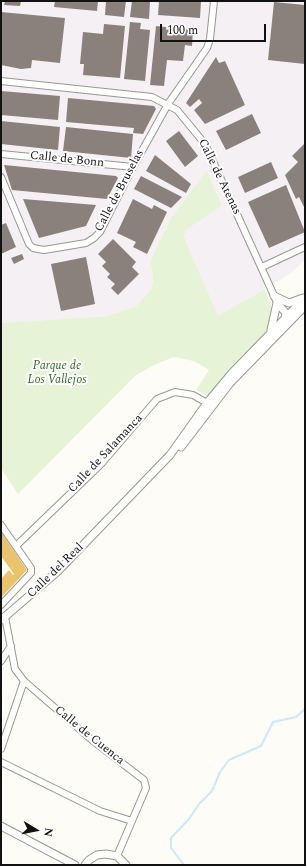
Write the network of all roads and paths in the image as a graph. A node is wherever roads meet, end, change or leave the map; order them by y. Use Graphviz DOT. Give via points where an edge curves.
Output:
graph roads {
  1 [pos="214,1"];
  2 [pos="1,81"];
  3 [pos="168,104"];
  4 [pos="1,154"];
  5 [pos="133,167"];
  6 [pos="1,177"];
  7 [pos="305,247"];
  8 [pos="262,267"];
  9 [pos="305,297"];
  10 [pos="276,300"];
  11 [pos="304,307"];
  12 [pos="286,317"];
  13 [pos="269,334"];
  14 [pos="230,383"];
  15 [pos="207,403"];
  16 [pos="109,519"];
  17 [pos="1,525"];
  18 [pos="16,546"];
  19 [pos="1,605"];
  20 [pos="2,618"];
  21 [pos="11,646"];
  22 [pos="1,662"];
  23 [pos="24,682"];
  24 [pos="1,749"];
  25 [pos="1,762"];
  26 [pos="132,821"];
  27 [pos="1,826"];
  28 [pos="117,856"];
  29 [pos="75,865"];
  30 [pos="85,865"];
  31 [pos="126,865"];
  1 -- 3 [label="street, Calle de Bruselas" via="207,48"];
  2 -- 3 [label="street, Calle de Atenas" via="152,97"];
  3 -- 5 [label="street, Calle de Bruselas"];
  3 -- 8 [label="street, Calle de Atenas" via="188,122 204,144"];
  4 -- 5 [label="street, Calle de Bonn"];
  5 -- 6 [label="street, Calle de Bruselas" via="100,232 86,243 44,250 33,248 29,244"];
  7 -- 8 [label="street"];
  8 -- 10 [label="street, Calle de Atenas"];
  9 -- 10 [label="street" via="289,303"];
  9 -- 12 [label="street"];
  10 -- 12 [label="street" via="286,313"];
  10 -- 13 [label="street"];
  11 -- 12 [label="street"];
  11 -- 14 [label="street"];
  12 -- 13 [label="street"];
  12 -- 14 [label="street" via="238,370"];
  13 -- 15 [label="street"];
  14 -- 16 [label="street" via="172,458"];
  15 -- 16 [label="street" via="170,455"];
  15 -- 18 [label="street, Calle de Salamanca" via="193,395 175,392 157,399 102,462"];
  16 -- 20 [label="street, Calle del Real" via="58,571"];
  17 -- 18 [label="street"];
  18 -- 19 [label="street" via="31,568 31,573"];
  20 -- 21 [label="street, Calle de Cuenca"];
  21 -- 22 [label="street"];
  21 -- 23 [label="street, Calle de Cuenca" via="15,668"];
  23 -- 24 [label="street"];
  23 -- 26 [label="street, Calle de Cuenca" via="144,780 146,788"];
  25 -- 26 [label="street" via="100,810"];
  26 -- 28 [label="street, Calle de Cuenca"];
  27 -- 29 [label="street"];
  28 -- 30 [label="street" via="97,855"];
  28 -- 31 [label="street"];
}
